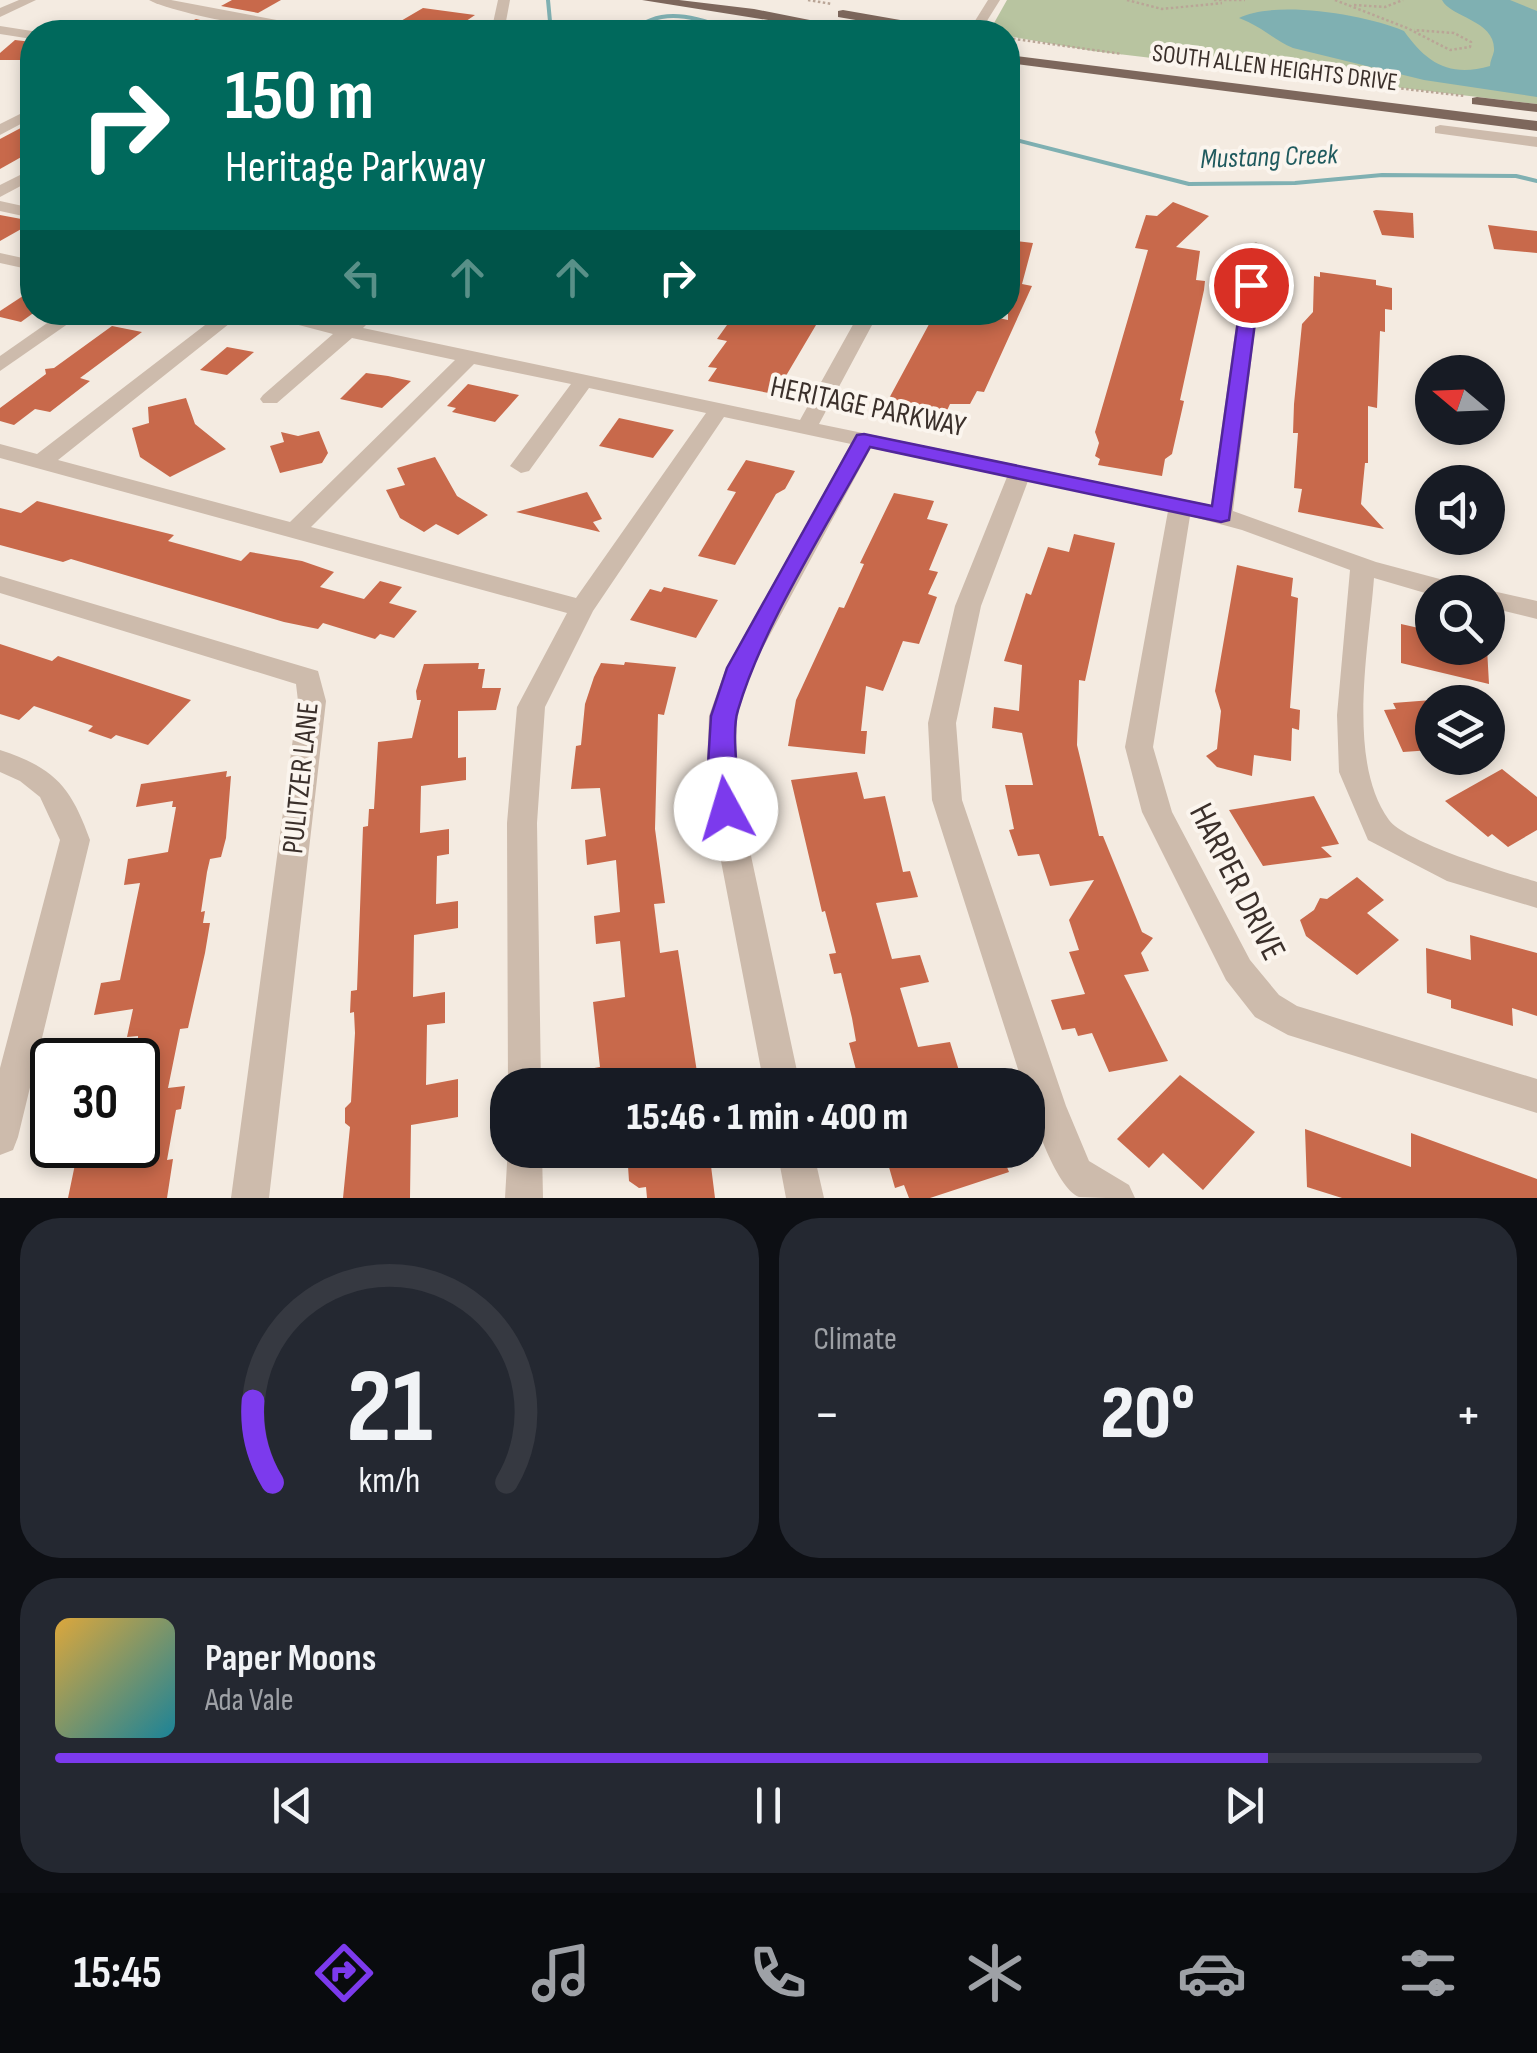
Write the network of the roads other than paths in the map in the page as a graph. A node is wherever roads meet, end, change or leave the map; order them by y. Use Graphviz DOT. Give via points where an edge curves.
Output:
graph roads {
  1 [pos="30,0"];
  2 [pos="155,0"];
  3 [pos="648,0"];
  4 [pos="767,0"];
  5 [pos="0,13"];
  6 [pos="246,20"];
  7 [pos="798,20"];
  8 [pos="879,20"];
  9 [pos="1020,41"];
  10 [pos="1020,60"];
  11 [pos="1468,98"];
  12 [pos="1349,103"];
  13 [pos="1537,108"];
  14 [pos="1537,126"];
  15 [pos="1496,128"];
  16 [pos="1440,130"];
  17 [pos="1537,142"];
  18 [pos="1256,246"];
  19 [pos="57,325"];
  20 [pos="218,325"];
  21 [pos="319,325"];
  22 [pos="354,325"];
  23 [pos="863,325"];
  24 [pos="347,331"];
  25 [pos="469,357"];
  26 [pos="0,365"];
  27 [pos="584,381"];
  28 [pos="270,399"];
  29 [pos="719,409"];
  30 [pos="806,428"];
  31 [pos="864,440"];
  32 [pos="0,450"];
  33 [pos="41,462"];
  34 [pos="521,466"];
  35 [pos="1020,472"];
  36 [pos="1180,506"];
  37 [pos="1221,515"];
  38 [pos="295,530"];
  39 [pos="1362,568"];
  40 [pos="1415,581"];
  41 [pos="0,584"];
  42 [pos="1505,603"];
  43 [pos="582,608"];
  44 [pos="1537,610"];
  45 [pos="0,761"];
  46 [pos="1537,894"];
  47 [pos="523,1068"];
  48 [pos="779,1068"];
  49 [pos="1537,1096"];
  50 [pos="0,1137"];
  51 [pos="524,1168"];
  52 [pos="799,1168"];
  53 [pos="250,1198"];
  54 [pos="524,1198"];
  55 [pos="805,1198"];
  56 [pos="1116,1198"];
  1 -- 5 [label="street"];
  2 -- 6 [label="street"];
  3 -- 7 [label="main road"];
  4 -- 8 [label="main road"];
  9 -- 12 [label="main road, SOUTH ALLEN HEIGHTS DRIVE" via="1340,84"];
  10 -- 12 [label="main road, SOUTH ALLEN HEIGHTS DRIVE"];
  11 -- 13 [label="main road"];
  12 -- 15 [label="main road, SOUTH ALLEN HEIGHTS DRIVE"];
  14 -- 15 [label="main road, SOUTH ALLEN HEIGHTS DRIVE"];
  15 -- 16 [label="street"];
  15 -- 17 [label="street"];
  18 -- 37 [label="street"];
  19 -- 26 [label="street"];
  20 -- 33 [label="street"];
  21 -- 24 [label="street, HERITAGE PARKWAY"];
  22 -- 24 [label="street"];
  23 -- 30 [label="street"];
  24 -- 25 [label="street, HERITAGE PARKWAY"];
  24 -- 28 [label="street"];
  25 -- 27 [label="street, HERITAGE PARKWAY"];
  25 -- 38 [label="street"];
  27 -- 29 [label="street, HERITAGE PARKWAY"];
  27 -- 34 [label="street"];
  29 -- 30 [label="street, HERITAGE PARKWAY"];
  29 -- 43 [label="street"];
  30 -- 31 [label="street, HERITAGE PARKWAY"];
  31 -- 35 [label="street, HERITAGE PARKWAY"];
  31 -- 48 [label="street" via="739,668 723,716 726,809"];
  32 -- 33 [label="street"];
  33 -- 38 [label="street"];
  35 -- 36 [label="street, HERITAGE PARKWAY"];
  35 -- 56 [label="street" via="968,606 950,684 942,723 947,800 1076,1174"];
  36 -- 37 [label="street, HERITAGE PARKWAY"];
  36 -- 49 [label="street, HARPER DRIVE" via="1139,747 1158,812 1244,980 1288,1019"];
  37 -- 39 [label="street, HERITAGE PARKWAY"];
  38 -- 43 [label="street"];
  39 -- 40 [label="street, HERITAGE PARKWAY"];
  39 -- 46 [label="street" via="1353,772 1379,831 1458,872"];
  41 -- 53 [label="street, PULITZER LANE" via="309,678 312,701"];
  42 -- 44 [label="street"];
  43 -- 47 [label="street" via="531,707 522,823"];
  45 -- 50 [label="street" via="23,768 61,798 75,840"];
  51 -- 54 [label="street"];
  52 -- 55 [label="street"];
}
